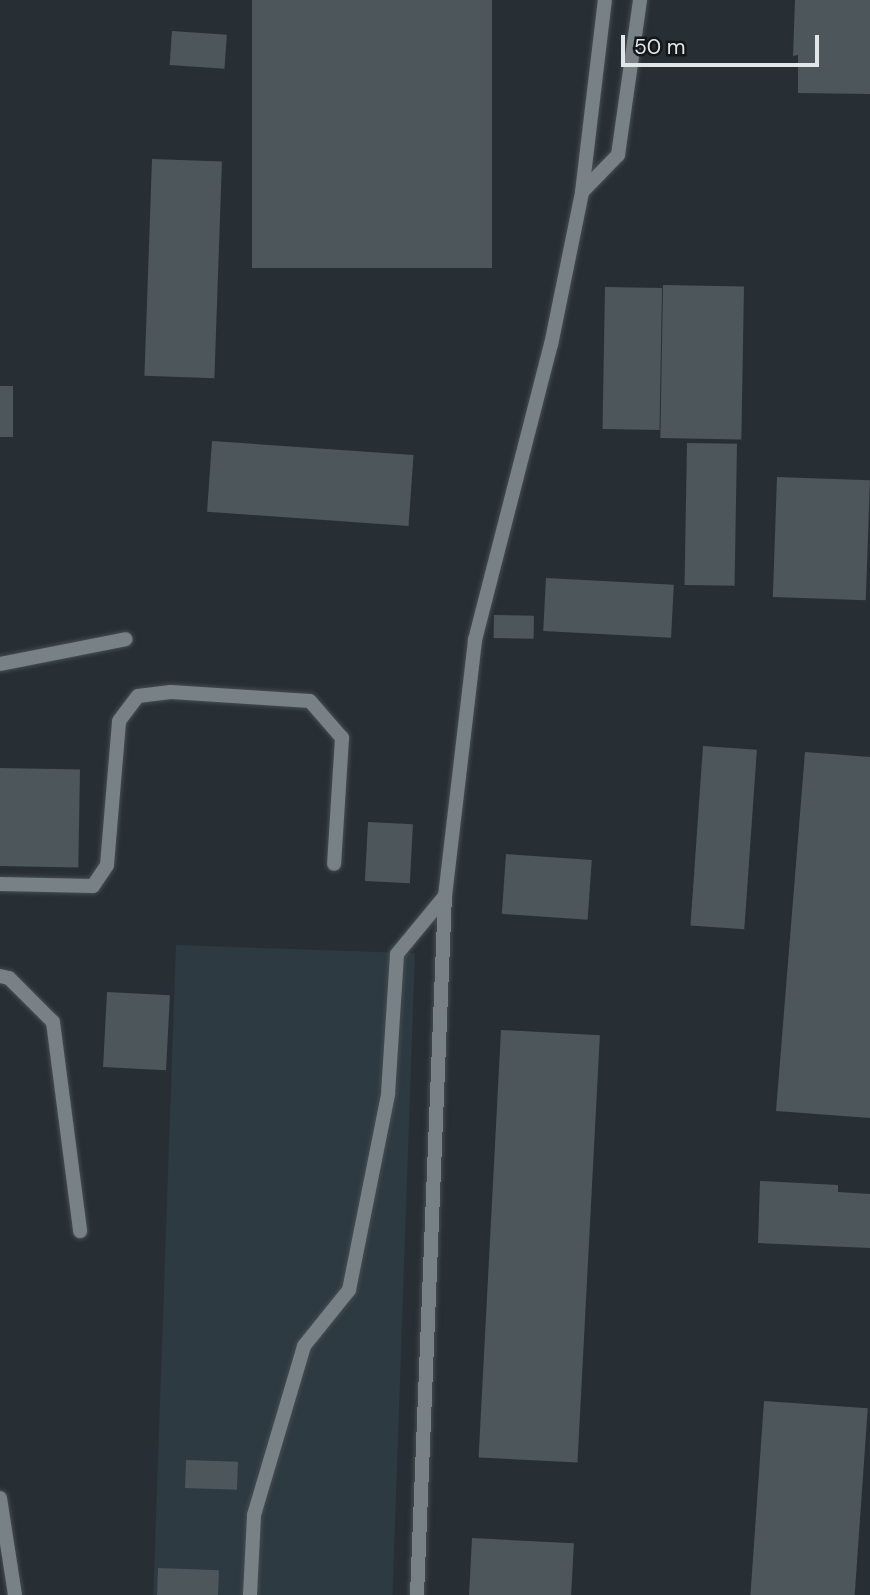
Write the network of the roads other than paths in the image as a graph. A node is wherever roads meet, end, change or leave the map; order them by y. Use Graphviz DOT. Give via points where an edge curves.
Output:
graph roads {
  1 [pos="605,0"];
  2 [pos="640,0"];
  3 [pos="582,192"];
  4 [pos="126,639"];
  5 [pos="0,664"];
  6 [pos="334,864"];
  7 [pos="0,884"];
  8 [pos="445,896"];
  9 [pos="0,976"];
  10 [pos="79,1231"];
  11 [pos="0,1498"];
  12 [pos="5,1557"];
  13 [pos="15,1595"];
  14 [pos="250,1595"];
  15 [pos="417,1595"];
  1 -- 3 [label="lane"];
  2 -- 3 [label="lane" via="618,155"];
  3 -- 8 [label="lane" via="551,345 475,640"];
  4 -- 5 [label="lane"];
  6 -- 7 [label="lane" via="342,738 310,701 171,692 138,696 119,721 107,864 93,886"];
  8 -- 14 [label="lane" via="397,954 388,1094 349,1290 304,1346 254,1515"];
  8 -- 15 [label="lane"];
  9 -- 10 [label="lane" via="9,978 53,1022"];
  11 -- 12 [label="lane"];
  12 -- 13 [label="lane"];
}
